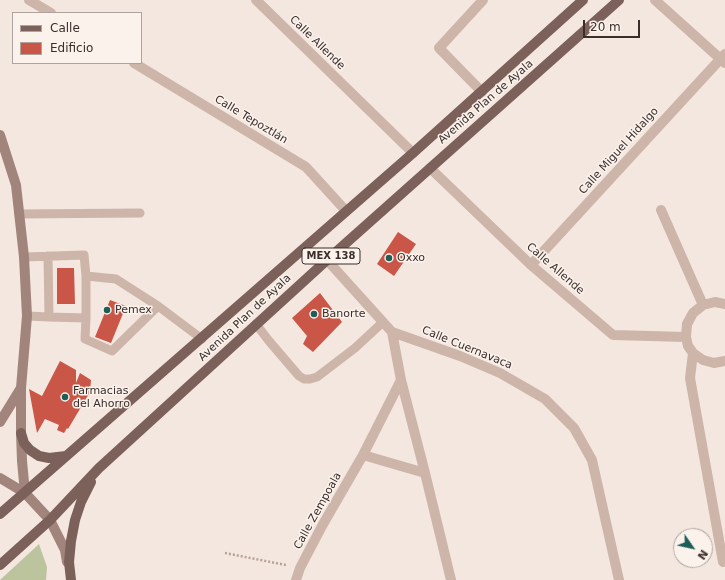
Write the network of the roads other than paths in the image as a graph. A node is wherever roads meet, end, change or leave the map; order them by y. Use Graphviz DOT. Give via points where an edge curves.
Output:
graph roads {
  1 [pos="29,0"];
  2 [pos="256,0"];
  3 [pos="483,0"];
  4 [pos="583,0"];
  5 [pos="619,0"];
  6 [pos="655,0"];
  7 [pos="49,12"];
  8 [pos="723,59"];
  9 [pos="136,64"];
  10 [pos="482,92"];
  11 [pos="0,135"];
  12 [pos="413,153"];
  13 [pos="430,168"];
  14 [pos="661,210"];
  15 [pos="346,211"];
  16 [pos="140,213"];
  17 [pos="19,214"];
  18 [pos="48,256"];
  19 [pos="24,257"];
  20 [pos="327,260"];
  21 [pos="531,265"];
  22 [pos="86,276"];
  23 [pos="725,304"];
  24 [pos="703,305"];
  25 [pos="158,306"];
  26 [pos="27,316"];
  27 [pos="49,317"];
  28 [pos="86,318"];
  29 [pos="383,322"];
  30 [pos="256,324"];
  31 [pos="392,332"];
  32 [pos="686,337"];
  33 [pos="202,339"];
  34 [pos="694,353"];
  35 [pos="725,361"];
  36 [pos="401,380"];
  37 [pos="21,388"];
  38 [pos="0,422"];
  39 [pos="21,433"];
  40 [pos="363,455"];
  41 [pos="68,456"];
  42 [pos="99,468"];
  43 [pos="425,473"];
  44 [pos="0,478"];
  45 [pos="25,493"];
  46 [pos="0,514"];
  47 [pos="50,520"];
  48 [pos="723,562"];
  49 [pos="0,564"];
  50 [pos="71,580"];
  51 [pos="296,580"];
  52 [pos="450,580"];
  53 [pos="619,580"];
  1 -- 7 [label="street"];
  2 -- 12 [label="street, Calle Allende"];
  3 -- 10 [label="street" via="438,48"];
  4 -- 10 [label="main road, Avenida Plan de Ayala / MEX 138"];
  5 -- 13 [label="main road, Avenida Plan de Ayala / MEX 138"];
  6 -- 8 [label="street"];
  8 -- 21 [label="street, Calle Miguel Hidalgo"];
  9 -- 15 [label="street, Calle Tepoztlán" via="306,168"];
  10 -- 12 [label="main road, Avenida Plan de Ayala / MEX 138"];
  11 -- 17 [label="main road" via="16,185"];
  12 -- 15 [label="main road, Avenida Plan de Ayala / MEX 138"];
  13 -- 20 [label="main road, Avenida Plan de Ayala / MEX 138"];
  13 -- 21 [label="street, Calle Allende"];
  14 -- 24 [label="street"];
  15 -- 33 [label="main road, Avenida Plan de Ayala / MEX 138"];
  16 -- 17 [label="lane"];
  17 -- 19 [label="main road"];
  18 -- 19 [label="lane"];
  18 -- 22 [label="lane" via="84,255"];
  18 -- 27 [label="lane"];
  19 -- 26 [label="main road"];
  20 -- 29 [label="street, Calle Cuernavaca"];
  20 -- 30 [label="main road, Avenida Plan de Ayala / MEX 138"];
  21 -- 32 [label="street, Calle Allende" via="613,335"];
  22 -- 25 [label="lane" via="116,279"];
  22 -- 28 [label="lane"];
  23 -- 24 [label="street" via="715,302"];
  24 -- 32 [label="street" via="693,313 687,324"];
  25 -- 28 [label="lane" via="112,351 84,339"];
  25 -- 33 [label="lane"];
  26 -- 27 [label="lane"];
  26 -- 37 [label="main road"];
  27 -- 28 [label="lane"];
  29 -- 30 [label="lane" via="355,348 310,379 299,376"];
  29 -- 31 [label="street, Calle Cuernavaca"];
  30 -- 42 [label="main road, Avenida Plan de Ayala / MEX 138"];
  31 -- 36 [label="street"];
  31 -- 53 [label="street, Calle Cuernavaca" via="500,373 545,399 574,428 592,460"];
  32 -- 34 [label="street" via="688,346"];
  33 -- 41 [label="main road, Avenida Plan de Ayala / MEX 138"];
  34 -- 35 [label="street" via="703,360 714,363"];
  34 -- 48 [label="street" via="690,378"];
  36 -- 40 [label="street, Calle Zempoala"];
  36 -- 43 [label="street"];
  37 -- 38 [label="main road"];
  37 -- 39 [label="main road"];
  39 -- 41 [label="main road" via="24,443 39,456"];
  39 -- 45 [label="main road"];
  40 -- 43 [label="street"];
  40 -- 51 [label="street, Calle Zempoala" via="322,526"];
  41 -- 45 [label="main road, Avenida Plan de Ayala / MEX 138"];
  42 -- 47 [label="main road, Avenida Plan de Ayala / MEX 138"];
  42 -- 50 [label="main road" via="75,520 69,562"];
  43 -- 52 [label="street"];
  44 -- 45 [label="main road"];
  45 -- 46 [label="main road, Avenida Plan de Ayala / MEX 138"];
  45 -- 47 [label="main road"];
  47 -- 49 [label="main road, Avenida Plan de Ayala / MEX 138"];
  47 -- 50 [label="main road" via="65,550"];
}
